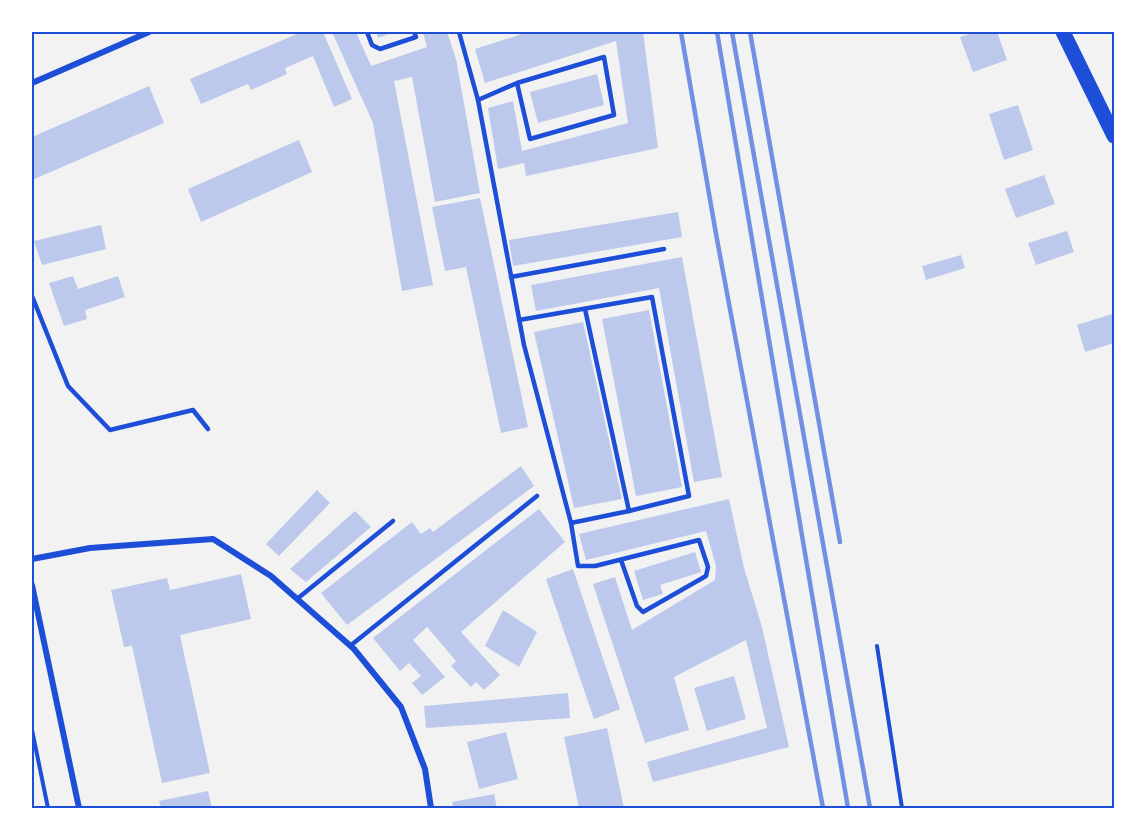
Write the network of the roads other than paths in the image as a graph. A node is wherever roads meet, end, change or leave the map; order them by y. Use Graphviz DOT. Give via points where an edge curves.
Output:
graph roads {
  1 [pos="149,32"];
  2 [pos="367,32"];
  3 [pos="414,32"];
  4 [pos="459,32"];
  5 [pos="1063,32"];
  6 [pos="32,83"];
  7 [pos="517,83"];
  8 [pos="478,100"];
  9 [pos="1114,136"];
  10 [pos="664,249"];
  11 [pos="511,277"];
  12 [pos="32,296"];
  13 [pos="585,309"];
  14 [pos="519,320"];
  15 [pos="208,429"];
  16 [pos="537,495"];
  17 [pos="629,512"];
  18 [pos="393,521"];
  19 [pos="571,523"];
  20 [pos="32,559"];
  21 [pos="621,560"];
  22 [pos="32,585"];
  23 [pos="297,599"];
  24 [pos="350,646"];
  25 [pos="79,808"];
  26 [pos="431,808"];
  1 -- 6 [label="street"];
  2 -- 3 [label="lane" via="372,45 380,50 416,37"];
  4 -- 8 [label="lane"];
  5 -- 9 [label="main road"];
  7 -- 7 [label="lane" via="604,57 614,115 530,139"];
  7 -- 8 [label="lane"];
  8 -- 11 [label="lane"];
  10 -- 11 [label="lane"];
  11 -- 14 [label="lane"];
  12 -- 15 [label="lane" via="68,386 110,430 193,410"];
  13 -- 14 [label="lane"];
  13 -- 17 [label="lane"];
  13 -- 17 [label="lane" via="652,297 689,496"];
  14 -- 19 [label="lane"];
  16 -- 24 [label="lane"];
  17 -- 19 [label="lane"];
  18 -- 23 [label="lane"];
  19 -- 21 [label="lane" via="578,566"];
  20 -- 23 [label="street" via="90,548 213,539 271,576"];
  21 -- 21 [label="lane" via="699,540 708,567 706,576 643,612 637,606"];
  22 -- 25 [label="street"];
  23 -- 24 [label="street"];
  24 -- 26 [label="street" via="401,707 425,769"];
}
